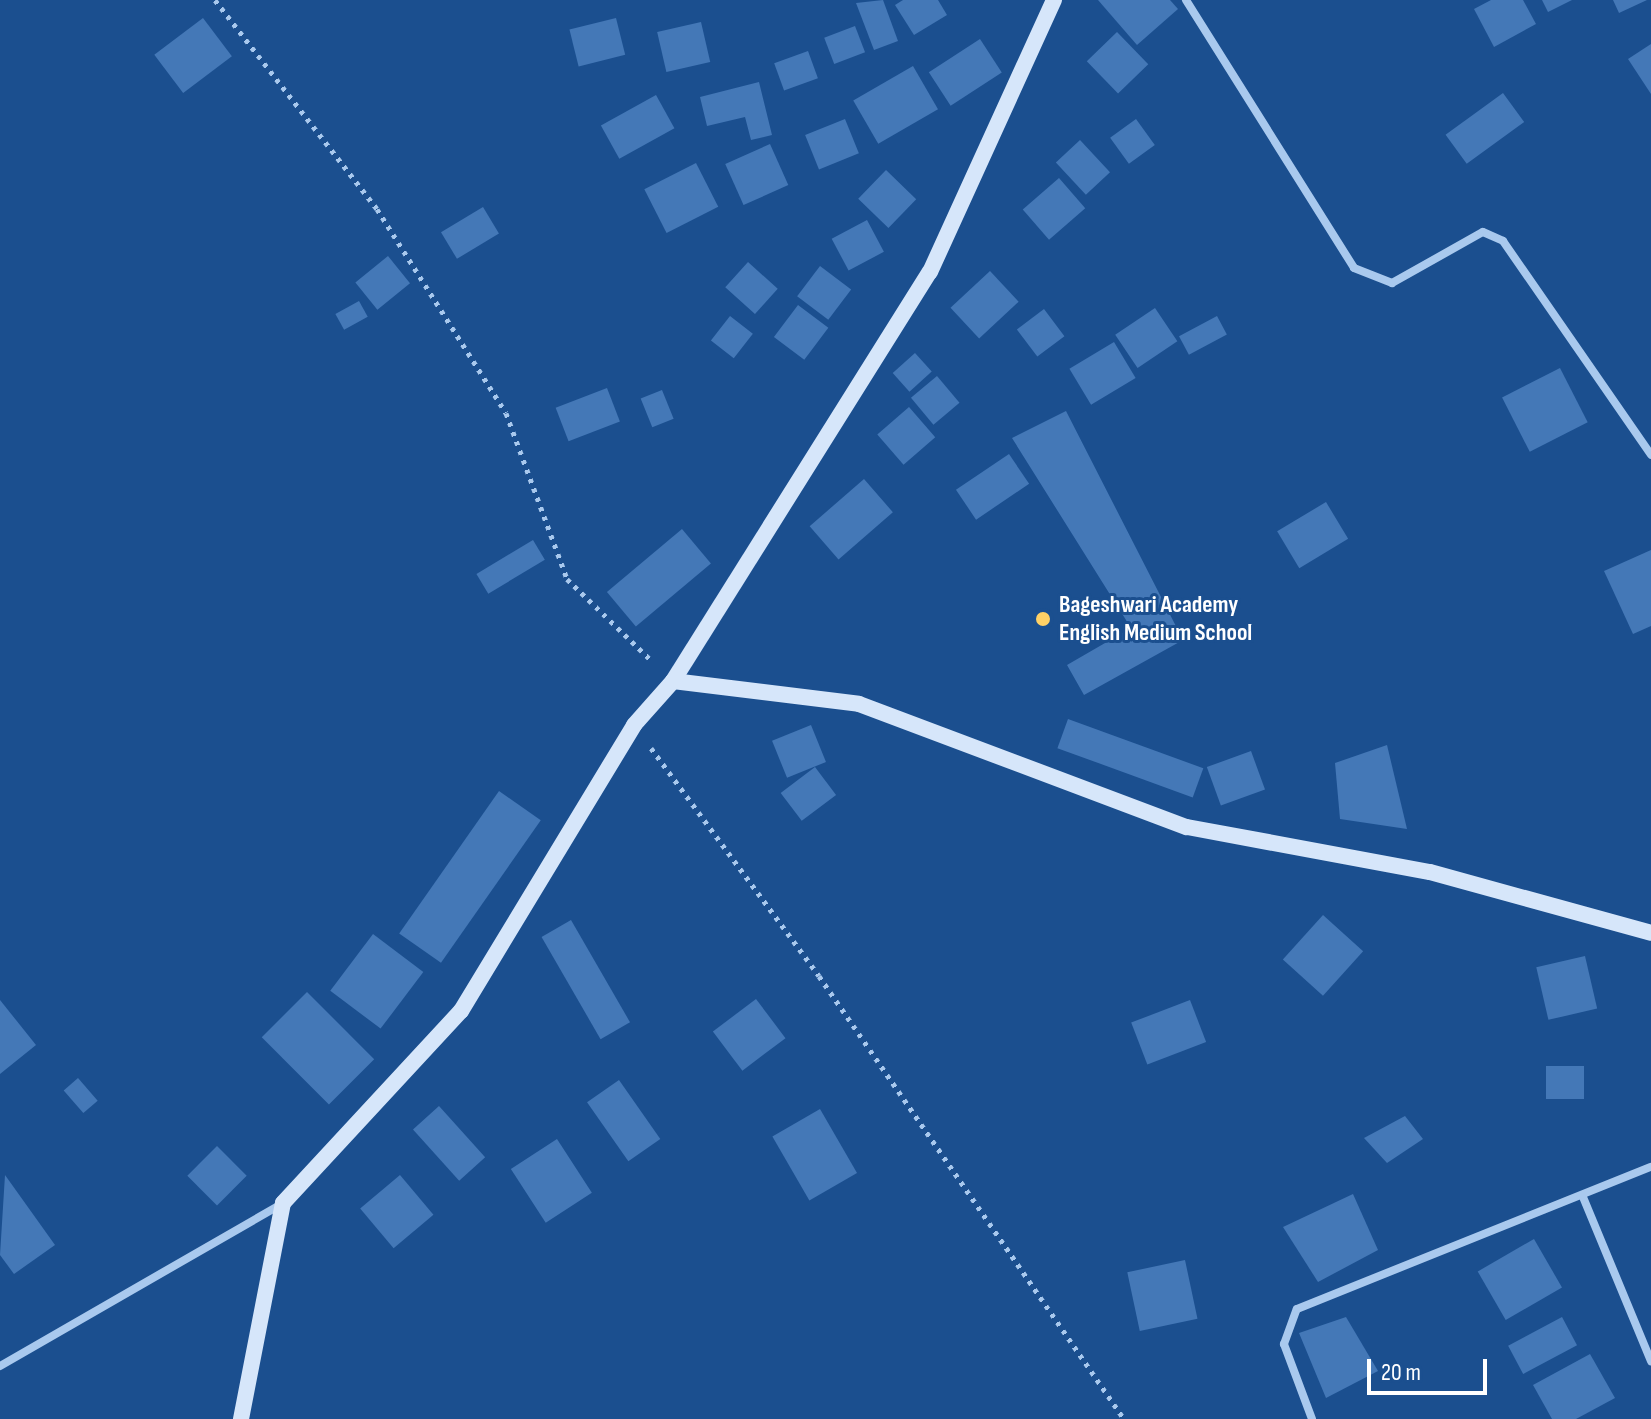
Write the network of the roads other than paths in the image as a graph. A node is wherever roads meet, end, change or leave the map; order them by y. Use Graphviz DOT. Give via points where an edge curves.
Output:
graph roads {
  1 [pos="1054,0"];
  2 [pos="1186,0"];
  3 [pos="1651,455"];
  4 [pos="673,681"];
  5 [pos="1651,933"];
  6 [pos="1651,1167"];
  7 [pos="1583,1197"];
  8 [pos="283,1203"];
  9 [pos="1651,1361"];
  10 [pos="0,1366"];
  11 [pos="241,1419"];
  12 [pos="1312,1419"];
  1 -- 4 [label="street" via="930,272"];
  2 -- 3 [label="street" via="1354,268 1392,283 1483,232 1503,241"];
  4 -- 5 [label="street" via="859,704 1187,827 1430,872"];
  4 -- 8 [label="street" via="634,725 461,1011"];
  6 -- 7 [label="street"];
  7 -- 9 [label="street"];
  7 -- 12 [label="street" via="1297,1309 1284,1344"];
  8 -- 10 [label="street"];
  8 -- 11 [label="street"];
}
